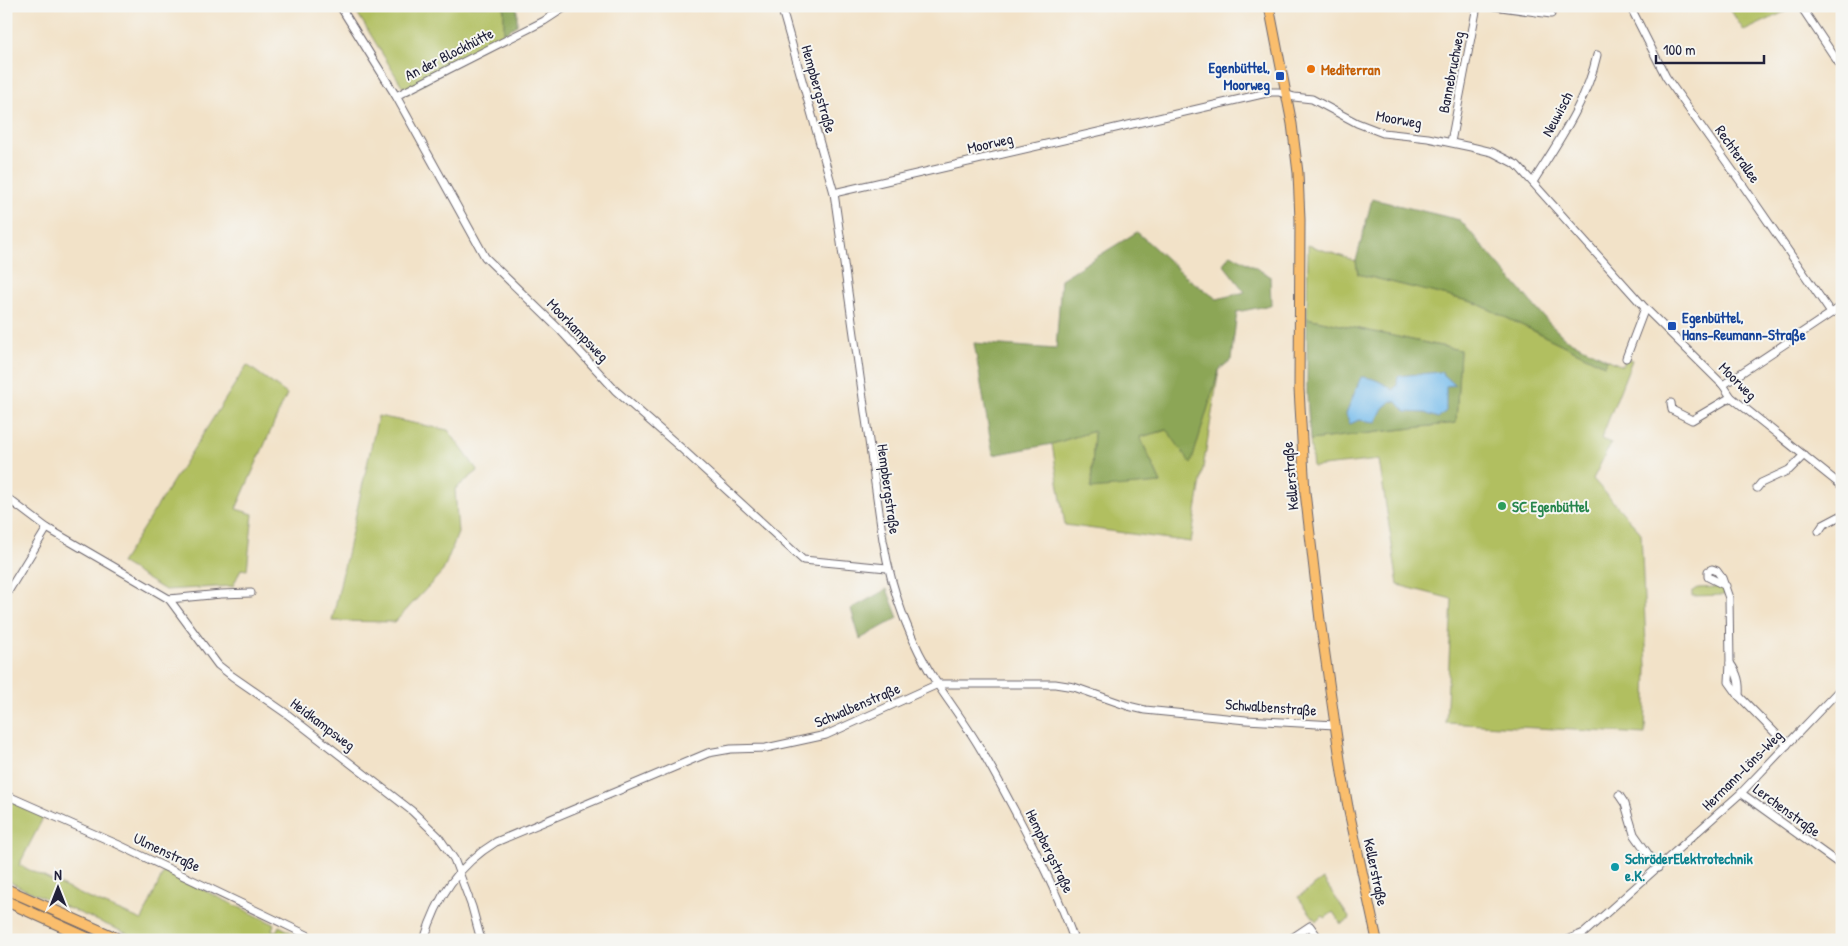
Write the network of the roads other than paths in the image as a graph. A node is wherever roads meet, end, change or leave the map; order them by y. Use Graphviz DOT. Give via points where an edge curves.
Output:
graph roads {
  1 [pos="340,6"];
  2 [pos="567,6"];
  3 [pos="781,6"];
  4 [pos="1269,6"];
  5 [pos="1477,6"];
  6 [pos="1494,6"];
  7 [pos="1630,6"];
  8 [pos="1802,8"];
  9 [pos="1551,14"];
  10 [pos="1597,55"];
  11 [pos="1842,68"];
  12 [pos="1287,94"];
  13 [pos="396,96"];
  14 [pos="1451,142"];
  15 [pos="1533,182"];
  16 [pos="834,193"];
  17 [pos="1842,306"];
  18 [pos="1645,308"];
  19 [pos="1831,313"];
  20 [pos="1626,358"];
  21 [pos="1723,385"];
  22 [pos="1731,397"];
  23 [pos="1671,403"];
  24 [pos="1804,455"];
  25 [pos="1842,486"];
  26 [pos="1757,488"];
  27 [pos="6,497"];
  28 [pos="1842,515"];
  29 [pos="47,528"];
  30 [pos="1819,531"];
  31 [pos="887,568"];
  32 [pos="1726,586"];
  33 [pos="250,594"];
  34 [pos="6,595"];
  35 [pos="169,599"];
  36 [pos="938,684"];
  37 [pos="1842,688"];
  38 [pos="1335,725"];
  39 [pos="1787,745"];
  40 [pos="1741,793"];
  41 [pos="6,795"];
  42 [pos="1619,795"];
  43 [pos="1842,866"];
  44 [pos="1658,868"];
  45 [pos="459,872"];
  46 [pos="6,890"];
  47 [pos="6,902"];
  48 [pos="92,940"];
  49 [pos="121,940"];
  50 [pos="313,940"];
  51 [pos="424,940"];
  52 [pos="481,940"];
  53 [pos="1074,940"];
  54 [pos="1289,940"];
  55 [pos="1320,940"];
  56 [pos="1377,940"];
  57 [pos="1567,940"];
  1 -- 13 [label="street, Moorkampsweg"];
  2 -- 13 [label="street, An der Blockhütte" via="544,21"];
  3 -- 16 [label="street, Hempbergstraße"];
  4 -- 12 [label="main road, Kellerstraße"];
  5 -- 14 [label="street, Bannebruchweg"];
  6 -- 9 [label="street"];
  7 -- 19 [label="street, Rechterallee" via="1666,77"];
  8 -- 11 [label="street"];
  10 -- 15 [label="street, Neuwisch" via="1593,74 1564,132"];
  12 -- 14 [label="street, Moorweg" via="1312,99 1382,133"];
  12 -- 16 [label="street, Moorweg" via="1271,92"];
  12 -- 38 [label="main road, Kellerstraße" via="1296,153 1300,220 1299,389 1303,470"];
  13 -- 31 [label="street, Moorkampsweg" via="485,257 560,330 615,390 803,560"];
  14 -- 15 [label="street, Moorweg" via="1492,152 1517,165"];
  15 -- 18 [label="street, Moorweg"];
  16 -- 31 [label="street, Hempbergstraße"];
  17 -- 19 [label="street"];
  18 -- 20 [label="street"];
  18 -- 21 [label="street, Moorweg"];
  19 -- 21 [label="street"];
  21 -- 22 [label="street, Moorweg"];
  22 -- 23 [label="street" via="1692,420 1672,410"];
  22 -- 24 [label="street, Moorweg"];
  24 -- 25 [label="street, Moorweg"];
  24 -- 26 [label="street" via="1789,470"];
  27 -- 29 [label="street, Heidkampsweg"];
  28 -- 30 [label="street" via="1823,525"];
  29 -- 34 [label="street"];
  29 -- 35 [label="street, Heidkampsweg"];
  31 -- 36 [label="street, Hempbergstraße" via="904,621"];
  32 -- 39 [label="street" via="1729,598 1729,682"];
  33 -- 35 [label="street"];
  35 -- 45 [label="street, Heidkampsweg" via="218,665 412,811 438,836"];
  36 -- 38 [label="street, Schwalbenstraße" via="1055,684 1074,686 1145,710"];
  36 -- 45 [label="street, Schwalbenstraße" via="826,735 766,748 708,753 496,842"];
  36 -- 53 [label="street, Hempbergstraße" via="982,750 1020,819 1046,870"];
  37 -- 39 [label="street, Hermann-Löns-Weg"];
  38 -- 56 [label="main road, Kellerstraße" via="1348,807"];
  39 -- 40 [label="street, Hermann-Löns-Weg"];
  40 -- 43 [label="street, Lerchenstraße"];
  40 -- 44 [label="street, Hermann-Löns-Weg"];
  41 -- 50 [label="street, Ulmenstraße" via="203,884"];
  42 -- 44 [label="street" via="1634,834"];
  44 -- 57 [label="street, Hermann-Löns-Weg" via="1584,933"];
  45 -- 51 [label="street, Schwalbenstraße" via="437,905"];
  45 -- 52 [label="street, Heidkampsweg"];
  46 -- 49 [label="highway"];
  47 -- 48 [label="highway"];
  54 -- 55 [label="street" via="1310,926"];
}
